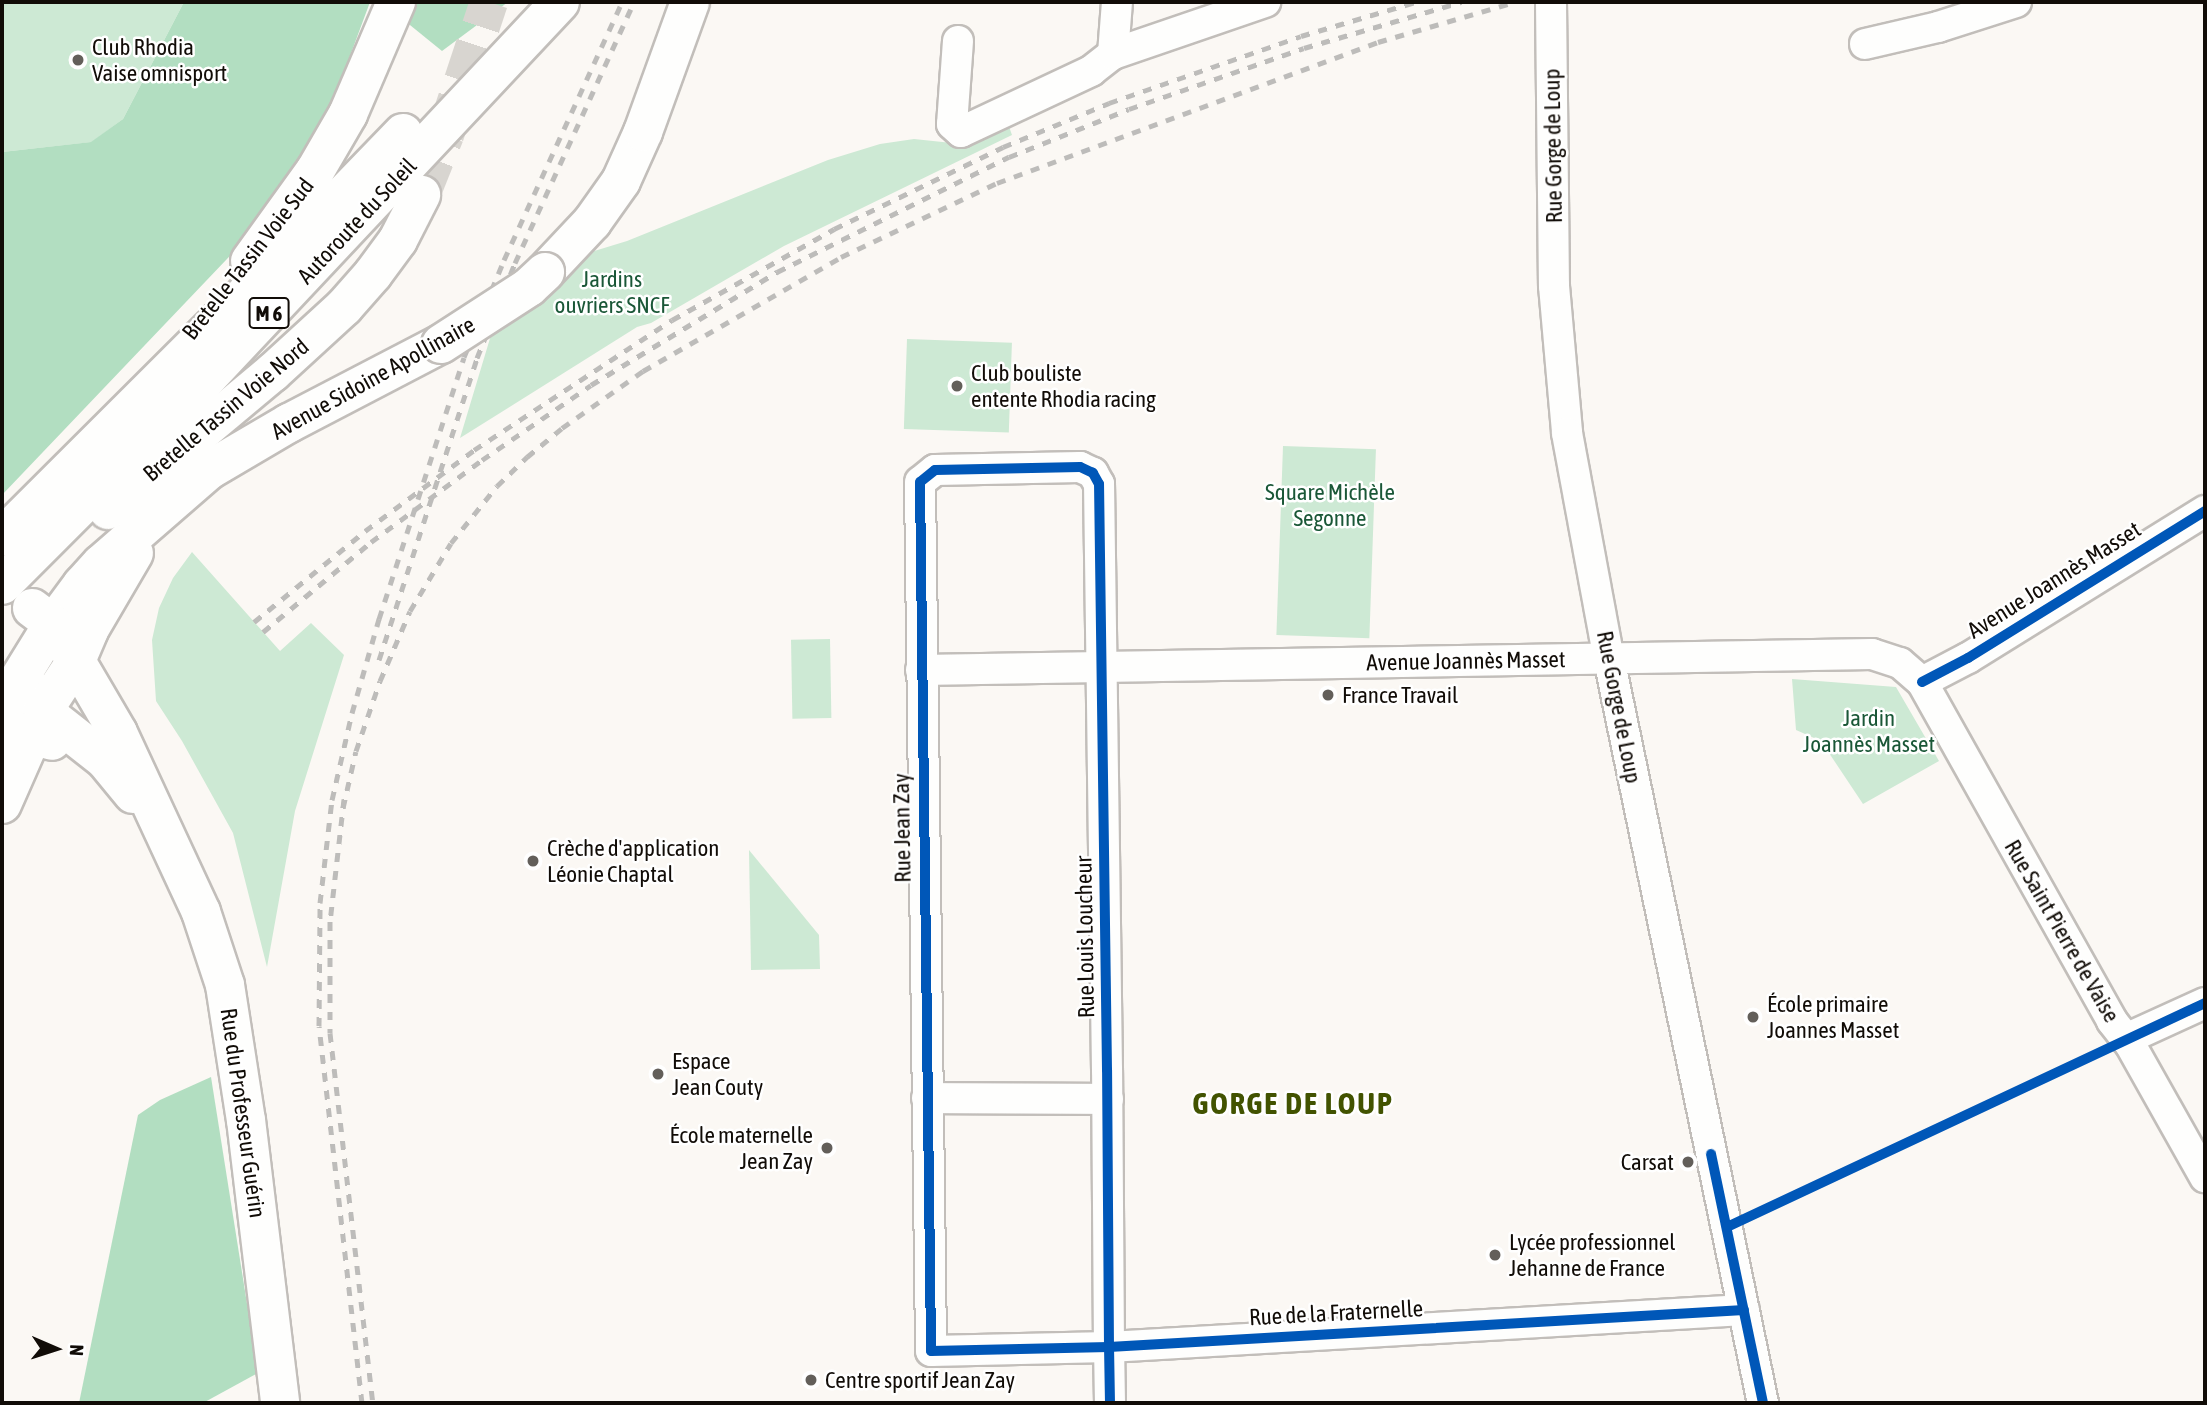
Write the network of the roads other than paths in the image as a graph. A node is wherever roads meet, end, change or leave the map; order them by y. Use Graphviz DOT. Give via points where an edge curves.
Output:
graph roads {
  1 [pos="396,2"];
  2 [pos="560,2"];
  3 [pos="690,2"];
  4 [pos="1117,2"];
  5 [pos="1265,2"];
  6 [pos="1551,2"];
  7 [pos="2016,2"];
  8 [pos="522,18"];
  9 [pos="958,41"];
  10 [pos="1865,44"];
  11 [pos="1114,54"];
  12 [pos="421,195"];
  13 [pos="114,427"];
  14 [pos="1093,473"];
  15 [pos="2205,511"];
  16 [pos="155,518"];
  17 [pos="2,537"];
  18 [pos="2,585"];
  19 [pos="29,610"];
  20 [pos="1609,659"];
  21 [pos="76,661"];
  22 [pos="1102,668"];
  23 [pos="921,670"];
  24 [pos="21,675"];
  25 [pos="1922,682"];
  26 [pos="2,713"];
  27 [pos="33,737"];
  28 [pos="2,804"];
  29 [pos="165,834"];
  30 [pos="2205,1003"];
  31 [pos="2126,1039"];
  32 [pos="927,1098"];
  33 [pos="1108,1100"];
  34 [pos="2205,1177"];
  35 [pos="1744,1310"];
  36 [pos="1109,1347"];
  37 [pos="931,1351"];
  38 [pos="280,1403"];
  39 [pos="1110,1403"];
  40 [pos="1763,1403"];
  1 -- 13 [label="main road, Bretelle Tassin Voie Sud" via="348,114 315,171 260,248"];
  2 -- 8 [label="main road, Autoroute du Soleil / M 6"];
  3 -- 16 [label="main road, Avenue Sidoine Apollinaire, bridge" via="621,181 592,222 545,272 441,344 209,470"];
  4 -- 11 [label="street"];
  5 -- 11 [label="street"];
  6 -- 20 [label="street, Rue Gorge de Loup" via="1554,286 1567,433"];
  7 -- 10 [label="street"];
  8 -- 13 [label="main road, Autoroute du Soleil / M 6"];
  8 -- 18 [label="main road, Autoroute du Soleil / M 6" via="187,399"];
  9 -- 11 [label="street" via="952,124 961,132 1091,71"];
  12 -- 19 [label="main road, Bretelle Tassin Voie Nord" via="398,240 344,307"];
  13 -- 17 [label="main road, Autoroute du Soleil / M 6"];
  14 -- 22 [label="street, Rue Louis Loucheur" via="1099,484"];
  14 -- 23 [label="street, Rue Jean Zay" via="1080,467 935,470 926,474 920,482"];
  15 -- 25 [label="street, Avenue Joannès Masset"];
  16 -- 19 [label="main road, Avenue Sidoine Apollinaire" via="101,564"];
  16 -- 21 [label="main road, Avenue Sidoine Apollinaire" via="89,630"];
  19 -- 21 [label="main road, Rue du Professeur Guérin"];
  19 -- 24 [label="main road, Avenue Sidoine Apollinaire"];
  20 -- 22 [label="street, Avenue Joannès Masset"];
  20 -- 25 [label="street, Avenue Joannès Masset" via="1872,654 1900,663"];
  20 -- 35 [label="street, Rue Gorge de Loup"];
  21 -- 24 [label="main road"];
  21 -- 27 [label="main road, Avenue Sidoine Apollinaire"];
  21 -- 29 [label="main road, Rue du Professeur Guérin" via="118,733"];
  22 -- 23 [label="street, Avenue Joannès Masset"];
  22 -- 33 [label="street, Rue Louis Loucheur"];
  23 -- 32 [label="street, Rue Jean Zay"];
  24 -- 26 [label="main road, Avenue Sidoine Apollinaire"];
  24 -- 27 [label="main road, Rue du Professeur Guérin"];
  25 -- 31 [label="street, Rue Saint Pierre de Vaise"];
  27 -- 28 [label="main road, Avenue Sidoine Apollinaire"];
  27 -- 29 [label="main road, Rue du Professeur Guérin" via="105,760"];
  29 -- 38 [label="main road, Rue du Professeur Guérin" via="201,912 225,985"];
  30 -- 31 [label="street"];
  31 -- 34 [label="street, Rue Saint Pierre de Vaise"];
  32 -- 33 [label="street"];
  32 -- 37 [label="street, Rue Jean Zay"];
  33 -- 36 [label="street, Rue Louis Loucheur"];
  35 -- 36 [label="street, Rue de la Fraternelle"];
  35 -- 40 [label="street, Rue Gorge de Loup"];
  36 -- 37 [label="street, Rue de la Fraternelle"];
  36 -- 39 [label="street, Rue Louis Loucheur"];
}
